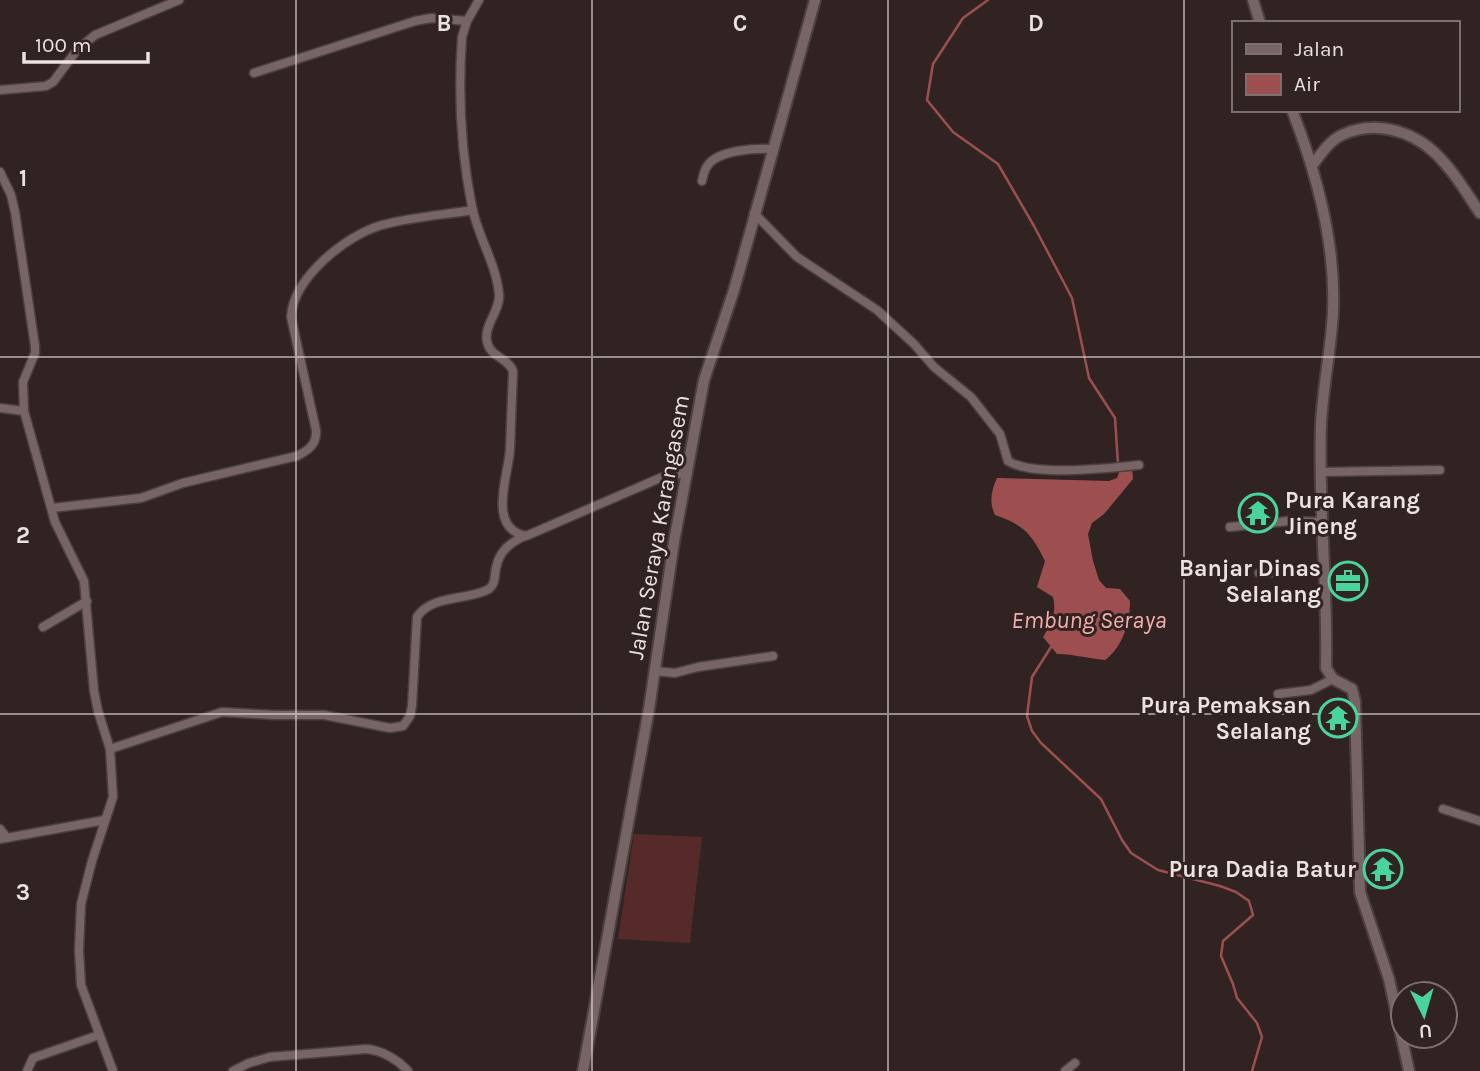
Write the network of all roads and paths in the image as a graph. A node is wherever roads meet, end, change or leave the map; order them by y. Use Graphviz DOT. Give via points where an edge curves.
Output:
graph roads {
  1 [pos="179,0"];
  2 [pos="479,0"];
  3 [pos="814,0"];
  4 [pos="1254,0"];
  5 [pos="467,21"];
  6 [pos="1260,21"];
  7 [pos="254,73"];
  8 [pos="0,90"];
  9 [pos="1293,112"];
  10 [pos="1302,136"];
  11 [pos="1328,146"];
  12 [pos="773,149"];
  13 [pos="1312,166"];
  14 [pos="0,172"];
  15 [pos="702,181"];
  16 [pos="473,210"];
  17 [pos="754,212"];
  18 [pos="1480,214"];
  19 [pos="0,408"];
  20 [pos="24,411"];
  21 [pos="1139,465"];
  22 [pos="1440,470"];
  23 [pos="688,472"];
  24 [pos="1322,472"];
  25 [pos="52,508"];
  26 [pos="1323,522"];
  27 [pos="1230,527"];
  28 [pos="526,536"];
  29 [pos="1325,570"];
  30 [pos="1259,573"];
  31 [pos="87,601"];
  32 [pos="43,627"];
  33 [pos="774,656"];
  34 [pos="654,671"];
  35 [pos="1334,679"];
  36 [pos="1278,694"];
  37 [pos="110,749"];
  38 [pos="1443,809"];
  39 [pos="105,820"];
  40 [pos="1480,821"];
  41 [pos="0,829"];
  42 [pos="3,839"];
  43 [pos="99,1035"];
  44 [pos="1075,1063"];
  45 [pos="27,1071"];
  46 [pos="113,1071"];
  47 [pos="233,1071"];
  48 [pos="408,1071"];
  49 [pos="583,1071"];
  50 [pos="1065,1071"];
  51 [pos="1409,1071"];
  1 -- 8 [label="street" via="95,35 46,86"];
  2 -- 5 [label="street"];
  3 -- 12 [label="street, Jalan Seraya Karangasem"];
  4 -- 6 [label="street"];
  5 -- 7 [label="street" via="415,21"];
  5 -- 16 [label="street" via="461,49 462,116"];
  9 -- 10 [label="street"];
  10 -- 11 [label="street"];
  10 -- 13 [label="street"];
  11 -- 13 [label="street"];
  11 -- 18 [label="street" via="1357,130 1384,128 1405,133 1434,152"];
  12 -- 15 [label="street" via="751,148 722,156 709,164"];
  12 -- 17 [label="street, Jalan Seraya Karangasem"];
  13 -- 24 [label="street" via="1333,289 1321,424"];
  14 -- 20 [label="street" via="15,212 35,346 23,382"];
  16 -- 25 [label="street" via="374,228 329,256 301,285 291,317 316,430 307,451 141,498"];
  16 -- 28 [label="street" via="491,258 499,297 487,341 513,371 503,510 511,529"];
  17 -- 21 [label="street" via="797,257 877,310 971,397 1000,434 1008,461 1038,469"];
  17 -- 23 [label="street, Jalan Seraya Karangasem" via="704,380"];
  19 -- 20 [label="street"];
  20 -- 25 [label="street"];
  22 -- 24 [label="street"];
  23 -- 28 [label="street" via="653,481"];
  23 -- 34 [label="street, Jalan Seraya Karangasem"];
  24 -- 26 [label="street"];
  25 -- 31 [label="street" via="84,581"];
  26 -- 27 [label="street"];
  26 -- 29 [label="street"];
  28 -- 37 [label="street" via="505,549 489,590 420,612 412,706 403,726 390,728 324,715 222,712"];
  29 -- 30 [label="street"];
  29 -- 35 [label="street" via="1326,668"];
  31 -- 32 [label="street"];
  31 -- 37 [label="street" via="96,703"];
  33 -- 34 [label="street" via="675,673"];
  34 -- 49 [label="street, Jalan Seraya Karangasem"];
  35 -- 36 [label="street" via="1311,690"];
  35 -- 51 [label="street" via="1352,689 1355,701 1360,892 1389,979"];
  37 -- 39 [label="street" via="113,797"];
  38 -- 40 [label="street"];
  39 -- 42 [label="street"];
  39 -- 43 [label="street" via="79,916 80,978"];
  41 -- 42 [label="street"];
  43 -- 45 [label="street" via="33,1058"];
  43 -- 46 [label="street"];
  44 -- 50 [label="street"];
  47 -- 48 [label="street" via="270,1057 373,1049"];
}
